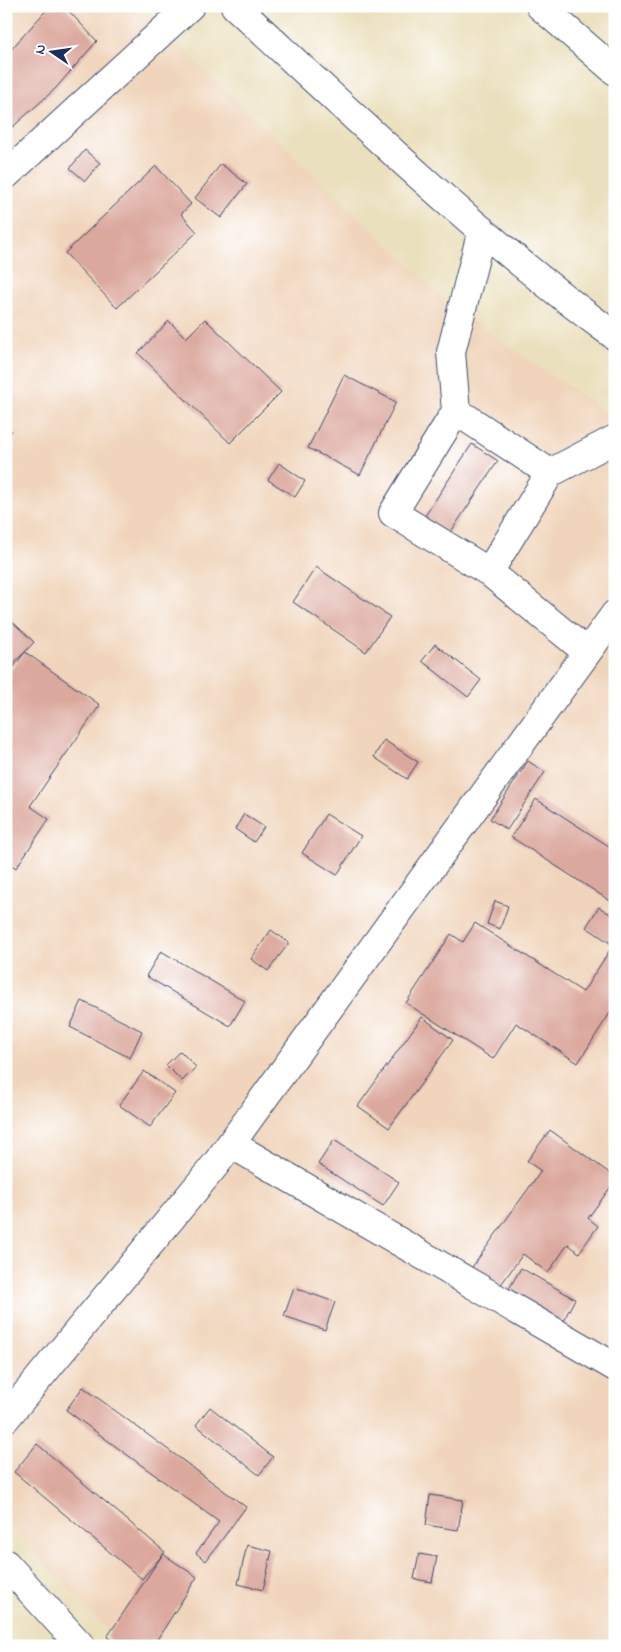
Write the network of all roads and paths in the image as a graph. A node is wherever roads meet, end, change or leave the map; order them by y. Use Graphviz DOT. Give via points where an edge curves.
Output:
graph roads {
  1 [pos="190,6"];
  2 [pos="540,6"];
  3 [pos="248,10"];
  4 [pos="615,71"];
  5 [pos="6,174"];
  6 [pos="482,230"];
  7 [pos="615,336"];
  8 [pos="456,411"];
  9 [pos="615,439"];
  10 [pos="550,473"];
  11 [pos="489,572"];
  12 [pos="615,614"];
  13 [pos="587,652"];
  14 [pos="230,1144"];
  15 [pos="615,1367"];
  16 [pos="6,1418"];
  17 [pos="6,1564"];
  18 [pos="81,1646"];
  1 -- 5 [label="street"];
  2 -- 4 [label="street"];
  3 -- 6 [label="street" via="448,202"];
  6 -- 7 [label="street"];
  6 -- 8 [label="street" via="451,352"];
  8 -- 10 [label="street"];
  8 -- 11 [label="street" via="393,513"];
  9 -- 10 [label="street"];
  10 -- 11 [label="street"];
  11 -- 13 [label="street"];
  12 -- 13 [label="street"];
  13 -- 14 [label="street"];
  14 -- 15 [label="street"];
  14 -- 16 [label="street"];
  17 -- 18 [label="street"];
}
